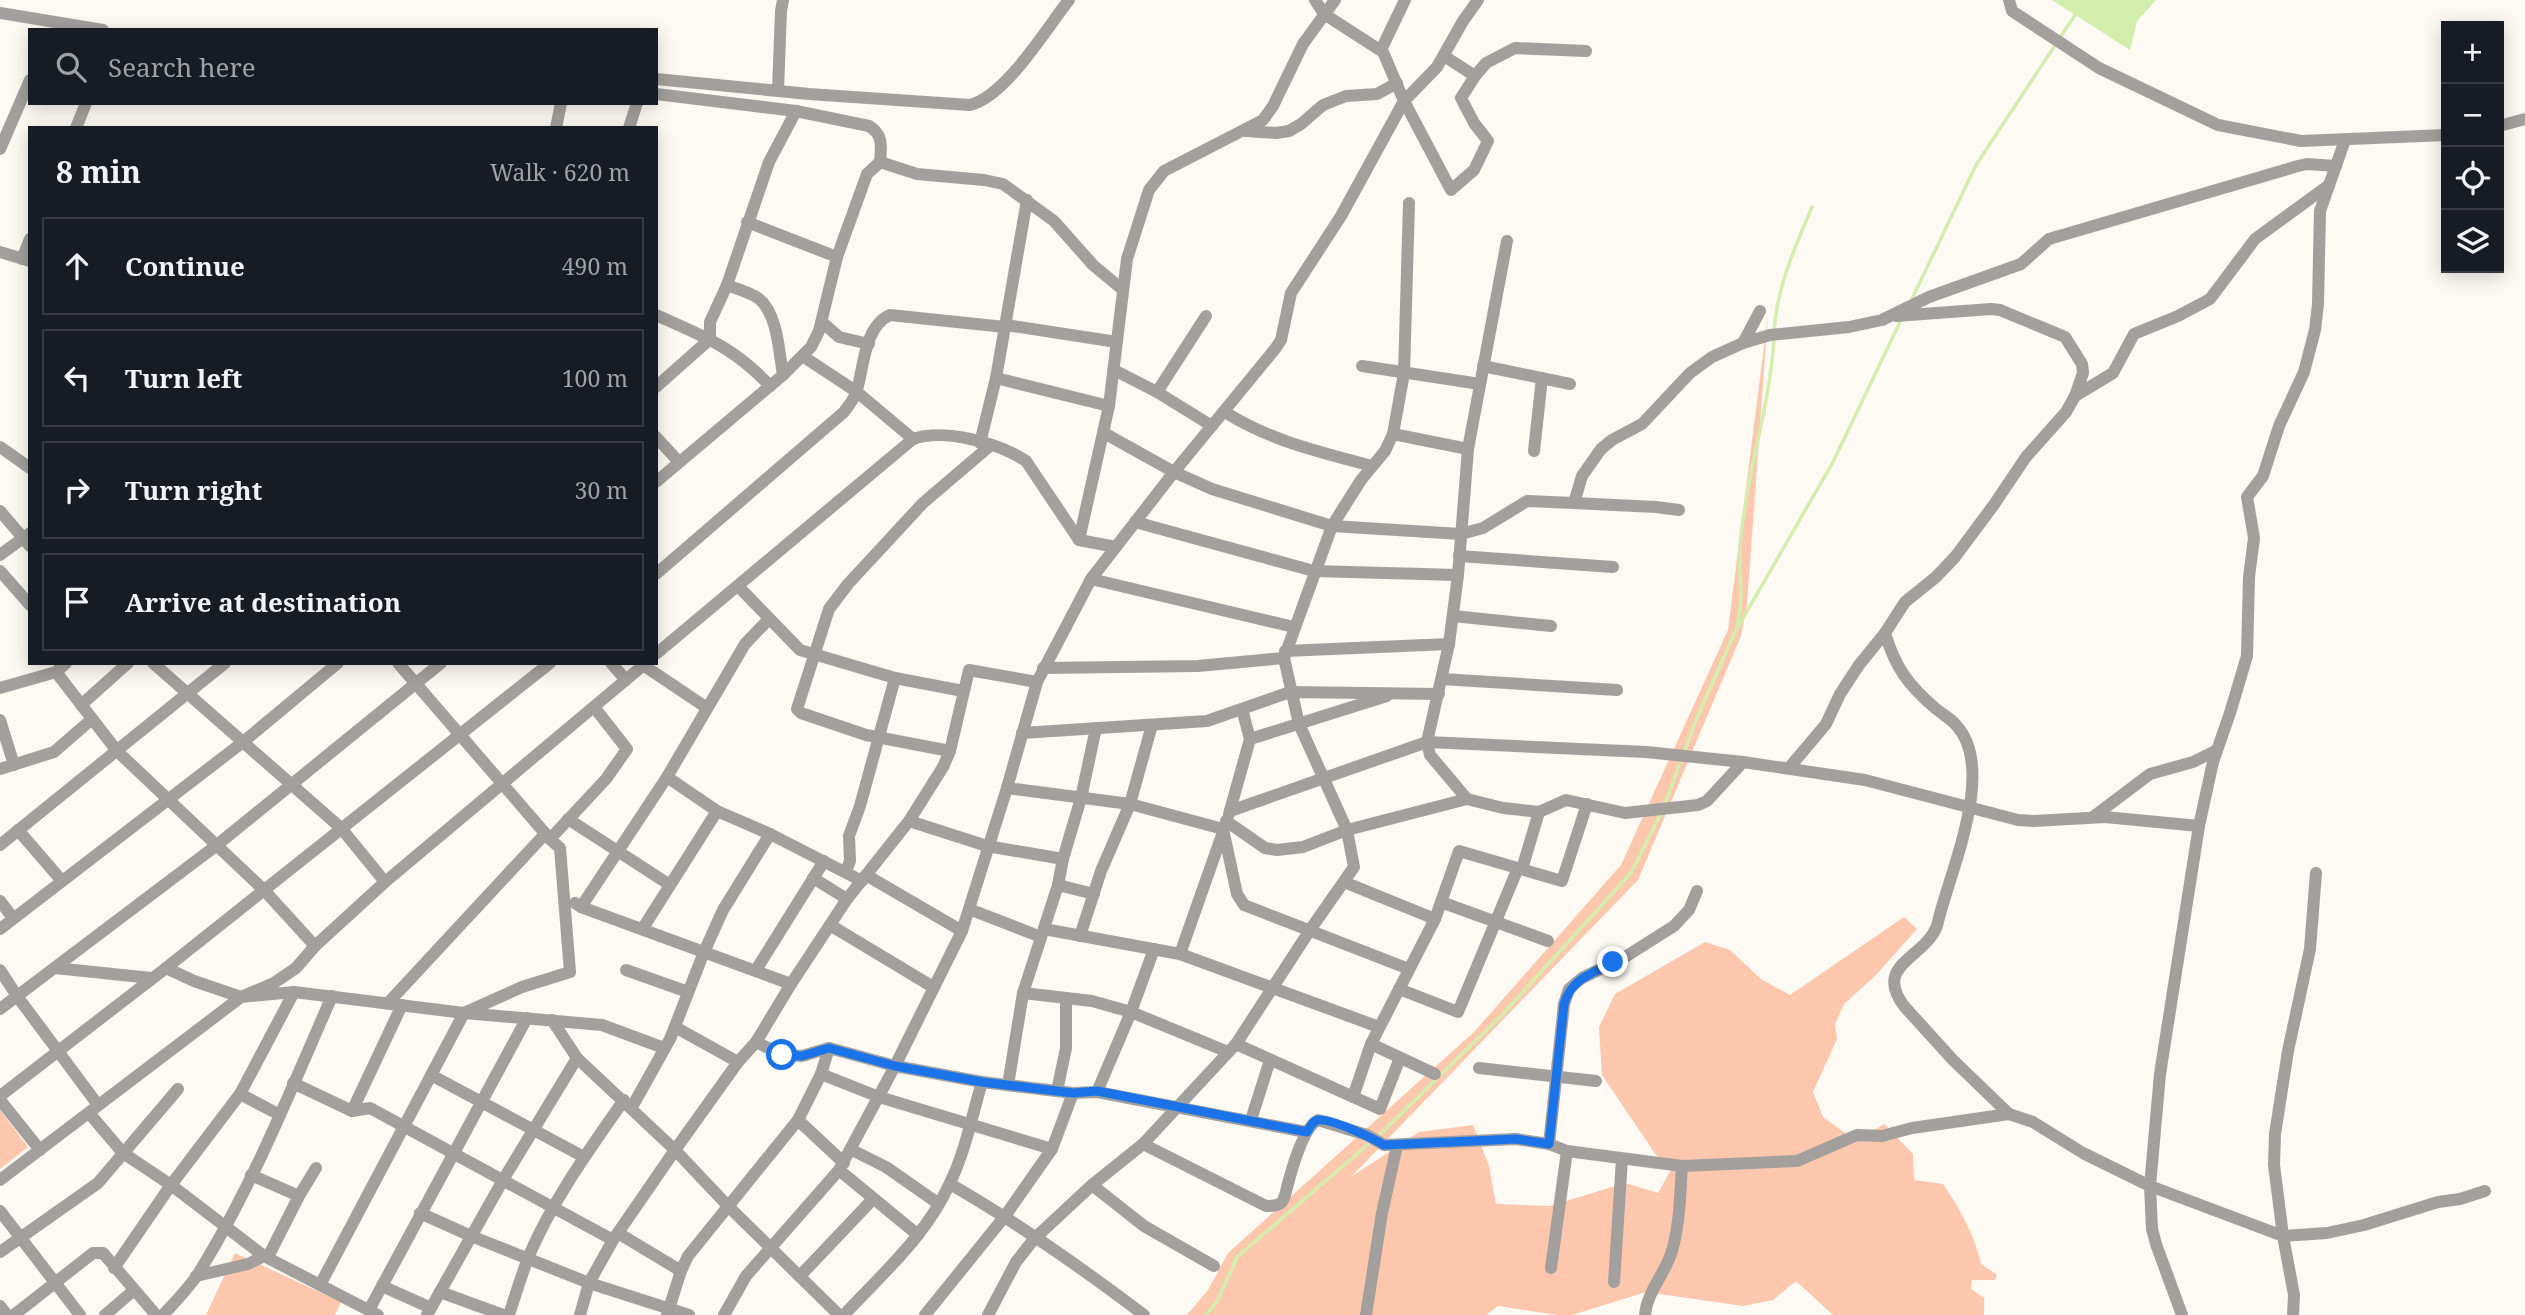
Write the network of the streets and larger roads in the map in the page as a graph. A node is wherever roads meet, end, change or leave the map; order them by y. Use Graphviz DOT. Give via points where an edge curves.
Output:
graph roads {
  1 [pos="783,0"];
  2 [pos="1069,0"];
  3 [pos="1315,0"];
  4 [pos="1335,0"];
  5 [pos="1405,0"];
  6 [pos="1478,0"];
  7 [pos="2009,0"];
  8 [pos="0,13"];
  9 [pos="1324,13"];
  10 [pos="91,28"];
  11 [pos="1381,50"];
  12 [pos="1586,51"];
  13 [pos="1444,56"];
  14 [pos="1475,76"];
  15 [pos="658,79"];
  16 [pos="1397,83"];
  17 [pos="28,85"];
  18 [pos="778,90"];
  19 [pos="658,94"];
  20 [pos="1404,101"];
  21 [pos="85,105"];
  22 [pos="561,105"];
  23 [pos="636,105"];
  24 [pos="796,111"];
  25 [pos="2525,119"];
  26 [pos="2504,125"];
  27 [pos="77,126"];
  28 [pos="555,126"];
  29 [pos="630,126"];
  30 [pos="1245,131"];
  31 [pos="2441,135"];
  32 [pos="2345,140"];
  33 [pos="0,149"];
  34 [pos="880,162"];
  35 [pos="2336,166"];
  36 [pos="2329,185"];
  37 [pos="1027,200"];
  38 [pos="1409,203"];
  39 [pos="747,222"];
  40 [pos="1507,241"];
  41 [pos="0,252"];
  42 [pos="836,257"];
  43 [pos="26,260"];
  44 [pos="727,285"];
  45 [pos="1123,290"];
  46 [pos="1760,312"];
  47 [pos="658,316"];
  48 [pos="1206,316"];
  49 [pos="1892,316"];
  50 [pos="822,321"];
  51 [pos="1005,326"];
  52 [pos="710,339"];
  53 [pos="1117,342"];
  54 [pos="1743,343"];
  55 [pos="869,344"];
  56 [pos="804,356"];
  57 [pos="1362,366"];
  58 [pos="1483,366"];
  59 [pos="1114,370"];
  60 [pos="1404,373"];
  61 [pos="783,376"];
  62 [pos="996,378"];
  63 [pos="1542,378"];
  64 [pos="1480,384"];
  65 [pos="1570,384"];
  66 [pos="658,385"];
  67 [pos="770,386"];
  68 [pos="857,392"];
  69 [pos="1157,392"];
  70 [pos="2075,396"];
  71 [pos="1109,406"];
  72 [pos="1225,412"];
  73 [pos="1212,426"];
  74 [pos="1104,433"];
  75 [pos="1393,435"];
  76 [pos="658,439"];
  77 [pos="913,439"];
  78 [pos="986,444"];
  79 [pos="0,447"];
  80 [pos="1468,449"];
  81 [pos="1534,451"];
  82 [pos="679,462"];
  83 [pos="1372,466"];
  84 [pos="28,467"];
  85 [pos="1174,472"];
  86 [pos="658,480"];
  87 [pos="1574,503"];
  88 [pos="1679,510"];
  89 [pos="0,511"];
  90 [pos="1135,522"];
  91 [pos="1332,526"];
  92 [pos="1461,534"];
  93 [pos="27,539"];
  94 [pos="1079,540"];
  95 [pos="1116,547"];
  96 [pos="0,555"];
  97 [pos="1459,556"];
  98 [pos="1613,567"];
  99 [pos="0,571"];
  100 [pos="1314,571"];
  101 [pos="658,572"];
  102 [pos="1458,576"];
  103 [pos="1091,579"];
  104 [pos="738,586"];
  105 [pos="28,603"];
  106 [pos="1453,616"];
  107 [pos="769,619"];
  108 [pos="1551,626"];
  109 [pos="1294,627"];
  110 [pos="1885,633"];
  111 [pos="1450,645"];
  112 [pos="658,652"];
  113 [pos="816,655"];
  114 [pos="1284,655"];
  115 [pos="126,665"];
  116 [pos="155,665"];
  117 [pos="223,665"];
  118 [pos="336,665"];
  119 [pos="400,665"];
  120 [pos="439,665"];
  121 [pos="547,665"];
  122 [pos="613,665"];
  123 [pos="643,665"];
  124 [pos="645,665"];
  125 [pos="61,668"];
  126 [pos="1043,668"];
  127 [pos="895,678"];
  128 [pos="1442,679"];
  129 [pos="626,680"];
  130 [pos="1037,682"];
  131 [pos="417,684"];
  132 [pos="0,688"];
  133 [pos="1617,690"];
  134 [pos="963,691"];
  135 [pos="1290,692"];
  136 [pos="1397,693"];
  137 [pos="188,694"];
  138 [pos="1439,694"];
  139 [pos="81,705"];
  140 [pos="594,706"];
  141 [pos="707,708"];
  142 [pos="1242,709"];
  143 [pos="92,719"];
  144 [pos="0,720"];
  145 [pos="1299,724"];
  146 [pos="1152,725"];
  147 [pos="1096,728"];
  148 [pos="1022,733"];
  149 [pos="458,735"];
  150 [pos="878,738"];
  151 [pos="1250,739"];
  152 [pos="243,742"];
  153 [pos="1427,742"];
  154 [pos="2217,750"];
  155 [pos="117,751"];
  156 [pos="950,751"];
  157 [pos="1743,762"];
  158 [pos="14,765"];
  159 [pos="1788,768"];
  160 [pos="0,769"];
  161 [pos="667,777"];
  162 [pos="1324,778"];
  163 [pos="502,783"];
  164 [pos="292,786"];
  165 [pos="1007,788"];
  166 [pos="1081,798"];
  167 [pos="1467,799"];
  168 [pos="167,800"];
  169 [pos="1130,804"];
  170 [pos="1587,804"];
  171 [pos="1969,807"];
  172 [pos="717,811"];
  173 [pos="1539,812"];
  174 [pos="2093,817"];
  175 [pos="568,820"];
  176 [pos="1227,820"];
  177 [pos="909,821"];
  178 [pos="2199,826"];
  179 [pos="341,828"];
  180 [pos="18,830"];
  181 [pos="1347,830"];
  182 [pos="770,834"];
  183 [pos="547,836"];
  184 [pos="0,845"];
  185 [pos="216,845"];
  186 [pos="987,846"];
  187 [pos="618,853"];
  188 [pos="1063,859"];
  189 [pos="824,861"];
  190 [pos="1520,869"];
  191 [pos="846,872"];
  192 [pos="2316,873"];
  193 [pos="813,878"];
  194 [pos="864,878"];
  195 [pos="62,881"];
  196 [pos="385,882"];
  197 [pos="1344,882"];
  198 [pos="1058,884"];
  199 [pos="670,885"];
  200 [pos="263,889"];
  201 [pos="1697,891"];
  202 [pos="564,894"];
  203 [pos="1094,894"];
  204 [pos="847,899"];
  205 [pos="0,901"];
  206 [pos="1441,901"];
  207 [pos="581,907"];
  208 [pos="970,909"];
  209 [pos="13,918"];
  210 [pos="1435,919"];
  211 [pos="1495,922"];
  212 [pos="830,925"];
  213 [pos="643,928"];
  214 [pos="0,929"];
  215 [pos="1310,930"];
  216 [pos="962,931"];
  217 [pos="1043,933"];
  218 [pos="1080,936"];
  219 [pos="1548,941"];
  220 [pos="315,946"];
  221 [pos="1154,949"];
  222 [pos="704,952"];
  223 [pos="1180,954"];
  224 [pos="55,968"];
  225 [pos="166,968"];
  226 [pos="1409,969"];
  227 [pos="0,970"];
  228 [pos="626,970"];
  229 [pos="756,970"];
  230 [pos="151,978"];
  231 [pos="791,984"];
  232 [pos="933,988"];
  233 [pos="1273,988"];
  234 [pos="1398,989"];
  235 [pos="295,992"];
  236 [pos="688,992"];
  237 [pos="1023,993"];
  238 [pos="17,996"];
  239 [pos="332,996"];
  240 [pos="242,997"];
  241 [pos="1066,998"];
  242 [pos="388,1003"];
  243 [pos="402,1005"];
  244 [pos="0,1009"];
  245 [pos="1131,1012"];
  246 [pos="464,1013"];
  247 [pos="527,1017"];
  248 [pos="552,1020"];
  249 [pos="675,1027"];
  250 [pos="1379,1027"];
  251 [pos="756,1042"];
  252 [pos="1371,1045"];
  253 [pos="664,1048"];
  254 [pos="829,1048"];
  255 [pos="1232,1048"];
  256 [pos="58,1051"];
  257 [pos="577,1058"];
  258 [pos="1400,1058"];
  259 [pos="1270,1060"];
  260 [pos="738,1062"];
  261 [pos="895,1066"];
  262 [pos="1479,1068"];
  263 [pos="821,1074"];
  264 [pos="1435,1074"];
  265 [pos="431,1075"];
  266 [pos="1555,1076"];
  267 [pos="982,1082"];
  268 [pos="1596,1082"];
  269 [pos="293,1083"];
  270 [pos="1008,1085"];
  271 [pos="178,1089"];
  272 [pos="1057,1091"];
  273 [pos="1097,1091"];
  274 [pos="1073,1093"];
  275 [pos="240,1094"];
  276 [pos="879,1097"];
  277 [pos="1353,1097"];
  278 [pos="0,1098"];
  279 [pos="482,1102"];
  280 [pos="628,1104"];
  281 [pos="1179,1107"];
  282 [pos="94,1109"];
  283 [pos="352,1111"];
  284 [pos="2010,1114"];
  285 [pos="280,1115"];
  286 [pos="798,1120"];
  287 [pos="1251,1120"];
  288 [pos="970,1123"];
  289 [pos="403,1126"];
  290 [pos="533,1130"];
  291 [pos="1307,1132"];
  292 [pos="1143,1144"];
  293 [pos="1549,1144"];
  294 [pos="1391,1145"];
  295 [pos="1052,1149"];
  296 [pos="40,1150"];
  297 [pos="675,1150"];
  298 [pos="852,1150"];
  299 [pos="1567,1151"];
  300 [pos="123,1153"];
  301 [pos="453,1153"];
  302 [pos="584,1157"];
  303 [pos="1622,1159"];
  304 [pos="1682,1166"];
  305 [pos="842,1167"];
  306 [pos="316,1168"];
  307 [pos="251,1175"];
  308 [pos="0,1180"];
  309 [pos="503,1180"];
  310 [pos="950,1184"];
  311 [pos="172,1185"];
  312 [pos="1092,1185"];
  313 [pos="2150,1186"];
  314 [pos="2485,1191"];
  315 [pos="299,1196"];
  316 [pos="873,1199"];
  317 [pos="939,1204"];
  318 [pos="728,1206"];
  319 [pos="554,1208"];
  320 [pos="0,1212"];
  321 [pos="420,1213"];
  322 [pos="1005,1216"];
  323 [pos="223,1227"];
  324 [pos="918,1235"];
  325 [pos="471,1236"];
  326 [pos="615,1236"];
  327 [pos="2283,1236"];
  328 [pos="21,1238"];
  329 [pos="1034,1239"];
  330 [pos="772,1248"];
  331 [pos="0,1252"];
  332 [pos="264,1256"];
  333 [pos="529,1257"];
  334 [pos="1214,1266"];
  335 [pos="114,1268"];
  336 [pos="1551,1268"];
  337 [pos="681,1271"];
  338 [pos="196,1276"];
  339 [pos="800,1276"];
  340 [pos="1614,1282"];
  341 [pos="589,1283"];
  342 [pos="54,1284"];
  343 [pos="320,1285"];
  344 [pos="382,1286"];
  345 [pos="133,1291"];
  346 [pos="440,1292"];
  347 [pos="0,1306"];
  348 [pos="429,1312"];
  349 [pos="668,1312"];
  350 [pos="373,1313"];
  351 [pos="7,1315"];
  352 [pos="14,1315"];
  353 [pos="80,1315"];
  354 [pos="105,1315"];
  355 [pos="156,1315"];
  356 [pos="163,1315"];
  357 [pos="503,1315"];
  358 [pos="509,1315"];
  359 [pos="580,1315"];
  360 [pos="690,1315"];
  361 [pos="724,1315"];
  362 [pos="841,1315"];
  363 [pos="925,1315"];
  364 [pos="988,1315"];
  365 [pos="1144,1315"];
  366 [pos="1366,1315"];
  367 [pos="1645,1315"];
  368 [pos="2182,1315"];
  369 [pos="2293,1315"];
  1 -- 18 [label="street"];
  2 -- 18 [label="street" via="1002,86 977,103"];
  3 -- 9 [label="street"];
  4 -- 9 [label="street"];
  5 -- 11 [label="street"];
  6 -- 13 [label="street"];
  7 -- 32 [label="street" via="2012,11 2099,68 2206,121 2285,139"];
  8 -- 10 [label="street"];
  9 -- 11 [label="street"];
  9 -- 30 [label="street" via="1270,111"];
  11 -- 16 [label="street"];
  12 -- 14 [label="street" via="1516,48 1486,63"];
  13 -- 14 [label="street"];
  13 -- 20 [label="street"];
  14 -- 20 [label="street" via="1461,98 1488,141 1474,170 1451,190"];
  15 -- 18 [label="street"];
  16 -- 20 [label="street"];
  16 -- 30 [label="street" via="1377,94 1346,96 1323,105 1282,133"];
  17 -- 33 [label="street"];
  19 -- 24 [label="street"];
  20 -- 72 [label="street" via="1341,216 1291,293 1279,344"];
  21 -- 27 [label="street"];
  22 -- 28 [label="street"];
  23 -- 29 [label="street"];
  24 -- 34 [label="street" via="871,127 881,141"];
  24 -- 39 [label="street" via="769,162"];
  25 -- 26 [label="street"];
  30 -- 45 [label="street" via="1164,171 1154,181 1132,239"];
  31 -- 32 [label="street"];
  32 -- 35 [label="street"];
  34 -- 37 [label="street" via="918,174 995,181"];
  34 -- 42 [label="street" via="867,174"];
  35 -- 36 [label="street"];
  35 -- 49 [label="street" via="2298,166 2049,239 2021,264 1929,297"];
  36 -- 70 [label="street" via="2255,239 2207,301 2134,334 2113,373"];
  36 -- 154 [label="street" via="2320,211 2318,304 2306,367 2263,476 2247,497 2254,538 2247,656"];
  37 -- 45 [label="street"];
  37 -- 51 [label="street"];
  38 -- 60 [label="street"];
  39 -- 42 [label="street"];
  39 -- 44 [label="street"];
  40 -- 58 [label="street"];
  41 -- 43 [label="street"];
  42 -- 50 [label="street"];
  44 -- 52 [label="street" via="710,322"];
  44 -- 61 [label="street" via="757,297 765,306 773,322"];
  45 -- 53 [label="street"];
  46 -- 54 [label="street"];
  47 -- 52 [label="street"];
  48 -- 69 [label="street"];
  49 -- 54 [label="street" via="1862,325 1770,335"];
  49 -- 70 [label="street" via="1991,309 2057,332 2082,364"];
  50 -- 55 [label="street" via="839,337"];
  50 -- 56 [label="street"];
  51 -- 53 [label="street"];
  51 -- 55 [label="street" via="890,315 878,323"];
  51 -- 62 [label="street"];
  52 -- 66 [label="street"];
  52 -- 67 [label="street" via="740,357"];
  53 -- 59 [label="street"];
  54 -- 87 [label="street" via="1702,363 1642,424 1605,446 1582,476"];
  55 -- 68 [label="street"];
  56 -- 61 [label="street"];
  56 -- 68 [label="street"];
  57 -- 60 [label="street"];
  58 -- 63 [label="street"];
  58 -- 64 [label="street"];
  59 -- 69 [label="street"];
  59 -- 71 [label="street"];
  60 -- 64 [label="street"];
  60 -- 75 [label="street"];
  61 -- 67 [label="street"];
  62 -- 71 [label="street"];
  62 -- 78 [label="street"];
  63 -- 65 [label="street"];
  63 -- 81 [label="street"];
  64 -- 80 [label="street"];
  67 -- 82 [label="street"];
  68 -- 77 [label="street"];
  68 -- 101 [label="street" via="837,419"];
  69 -- 73 [label="street"];
  70 -- 110 [label="street" via="1955,557 1905,602"];
  71 -- 74 [label="street"];
  72 -- 73 [label="street"];
  72 -- 83 [label="street" via="1283,441"];
  73 -- 85 [label="street"];
  74 -- 85 [label="street"];
  74 -- 94 [label="street"];
  75 -- 80 [label="street"];
  75 -- 83 [label="street"];
  76 -- 82 [label="street"];
  77 -- 78 [label="street" via="940,434"];
  77 -- 104 [label="street"];
  78 -- 94 [label="street" via="1026,461"];
  78 -- 113 [label="street" via="848,584 827,613"];
  79 -- 84 [label="street"];
  80 -- 92 [label="street"];
  82 -- 86 [label="street"];
  83 -- 91 [label="street"];
  85 -- 90 [label="street"];
  85 -- 91 [label="street" via="1212,489"];
  87 -- 88 [label="street"];
  87 -- 92 [label="street" via="1527,502 1483,528"];
  89 -- 93 [label="street"];
  90 -- 95 [label="street"];
  90 -- 100 [label="street"];
  91 -- 92 [label="street"];
  91 -- 100 [label="street"];
  92 -- 97 [label="street"];
  93 -- 96 [label="street"];
  94 -- 95 [label="street"];
  95 -- 103 [label="street"];
  97 -- 98 [label="street"];
  97 -- 102 [label="street"];
  99 -- 105 [label="street"];
  100 -- 102 [label="street"];
  100 -- 109 [label="street"];
  102 -- 106 [label="street"];
  103 -- 109 [label="street"];
  103 -- 126 [label="street"];
  104 -- 107 [label="street"];
  104 -- 112 [label="street"];
  106 -- 108 [label="street"];
  106 -- 111 [label="street"];
  107 -- 113 [label="street" via="800,650"];
  107 -- 141 [label="street" via="745,645"];
  109 -- 114 [label="street"];
  110 -- 159 [label="street" via="1845,687 1826,724"];
  110 -- 171 [label="street" via="1904,678 1967,739 1973,774"];
  111 -- 114 [label="street"];
  111 -- 128 [label="street"];
  113 -- 127 [label="street"];
  113 -- 150 [label="street" via="798,711"];
  114 -- 126 [label="street" via="1198,666"];
  114 -- 135 [label="street"];
  115 -- 139 [label="street"];
  116 -- 137 [label="street"];
  117 -- 137 [label="street"];
  118 -- 152 [label="street"];
  119 -- 131 [label="street"];
  120 -- 131 [label="street"];
  121 -- 149 [label="street"];
  122 -- 129 [label="street"];
  123 -- 129 [label="street"];
  124 -- 141 [label="street"];
  125 -- 132 [label="street"];
  125 -- 139 [label="street"];
  126 -- 130 [label="street"];
  127 -- 134 [label="street"];
  127 -- 150 [label="street"];
  128 -- 133 [label="street"];
  128 -- 138 [label="street"];
  129 -- 140 [label="street"];
  130 -- 134 [label="street" via="971,669"];
  130 -- 148 [label="street"];
  131 -- 149 [label="street"];
  131 -- 164 [label="street"];
  134 -- 156 [label="street"];
  135 -- 136 [label="street"];
  135 -- 142 [label="street"];
  135 -- 145 [label="street"];
  136 -- 138 [label="street"];
  136 -- 145 [label="street"];
  137 -- 152 [label="street"];
  137 -- 155 [label="street"];
  138 -- 153 [label="street"];
  139 -- 143 [label="street"];
  140 -- 163 [label="street"];
  140 -- 175 [label="street" via="627,749"];
  141 -- 161 [label="street"];
  142 -- 146 [label="street" via="1207,721"];
  142 -- 151 [label="street"];
  143 -- 155 [label="street"];
  143 -- 158 [label="street" via="54,752"];
  144 -- 158 [label="street"];
  145 -- 151 [label="street"];
  145 -- 162 [label="street"];
  146 -- 147 [label="street"];
  146 -- 169 [label="street"];
  147 -- 148 [label="street"];
  147 -- 166 [label="street"];
  148 -- 165 [label="street"];
  149 -- 163 [label="street"];
  149 -- 179 [label="street"];
  150 -- 156 [label="street"];
  150 -- 191 [label="street" via="849,836"];
  151 -- 176 [label="street"];
  152 -- 164 [label="street"];
  152 -- 168 [label="street"];
  153 -- 157 [label="street" via="1646,752"];
  153 -- 162 [label="street"];
  153 -- 167 [label="street" via="1434,762"];
  154 -- 174 [label="street" via="2150,774"];
  154 -- 178 [label="street"];
  155 -- 168 [label="street"];
  155 -- 180 [label="street"];
  156 -- 177 [label="street"];
  157 -- 159 [label="street"];
  157 -- 170 [label="street" via="1698,805 1630,813"];
  158 -- 160 [label="street"];
  159 -- 171 [label="street" via="1865,780"];
  161 -- 172 [label="street"];
  161 -- 187 [label="street"];
  162 -- 176 [label="street"];
  162 -- 181 [label="street"];
  163 -- 183 [label="street"];
  163 -- 196 [label="street"];
  164 -- 179 [label="street"];
  164 -- 185 [label="street"];
  165 -- 166 [label="street"];
  165 -- 186 [label="street"];
  166 -- 169 [label="street"];
  166 -- 188 [label="street"];
  167 -- 173 [label="street"];
  167 -- 181 [label="street"];
  168 -- 185 [label="street"];
  168 -- 195 [label="street"];
  169 -- 176 [label="street"];
  169 -- 203 [label="street"];
  170 -- 173 [label="street" via="1566,800"];
  170 -- 190 [label="street" via="1562,881"];
  171 -- 174 [label="street" via="2026,821"];
  171 -- 284 [label="street" via="1935,932 1895,972 1894,979 1904,1006"];
  172 -- 182 [label="street"];
  172 -- 199 [label="street"];
  173 -- 190 [label="street"];
  174 -- 178 [label="street"];
  175 -- 183 [label="street"];
  175 -- 187 [label="street"];
  176 -- 181 [label="street" via="1265,848 1277,850 1310,845"];
  176 -- 215 [label="street" via="1239,900"];
  176 -- 223 [label="street"];
  177 -- 186 [label="street"];
  177 -- 194 [label="street"];
  178 -- 313 [label="street" via="2160,1074"];
  179 -- 196 [label="street"];
  179 -- 200 [label="street"];
  180 -- 184 [label="street"];
  180 -- 195 [label="street"];
  181 -- 197 [label="street" via="1354,867"];
  182 -- 189 [label="street"];
  182 -- 222 [label="street" via="727,903"];
  183 -- 202 [label="street" via="561,848"];
  183 -- 242 [label="street"];
  185 -- 200 [label="street"];
  185 -- 224 [label="street"];
  186 -- 188 [label="street"];
  186 -- 208 [label="street"];
  187 -- 199 [label="street"];
  187 -- 207 [label="street"];
  188 -- 198 [label="street"];
  189 -- 191 [label="street"];
  189 -- 193 [label="street"];
  190 -- 206 [label="street" via="1459,851"];
  190 -- 211 [label="street"];
  191 -- 194 [label="street"];
  192 -- 327 [label="street" via="2310,949 2275,1134"];
  193 -- 204 [label="street"];
  193 -- 229 [label="street"];
  194 -- 204 [label="street"];
  194 -- 216 [label="street"];
  195 -- 209 [label="street"];
  196 -- 220 [label="street"];
  197 -- 210 [label="street"];
  197 -- 215 [label="street"];
  198 -- 203 [label="street"];
  198 -- 217 [label="street"];
  199 -- 213 [label="street"];
  200 -- 220 [label="street"];
  200 -- 225 [label="street"];
  201 -- 266 [label="street" via="1689,911 1669,930 1569,989"];
  202 -- 207 [label="street"];
  202 -- 246 [label="street" via="570,972"];
  203 -- 218 [label="street"];
  204 -- 212 [label="street"];
  205 -- 209 [label="street"];
  206 -- 210 [label="street"];
  206 -- 211 [label="street"];
  207 -- 213 [label="street"];
  208 -- 216 [label="street"];
  208 -- 217 [label="street"];
  209 -- 214 [label="street"];
  210 -- 226 [label="street"];
  211 -- 219 [label="street"];
  211 -- 234 [label="street" via="1458,1012"];
  212 -- 231 [label="street"];
  212 -- 232 [label="street"];
  213 -- 222 [label="street"];
  215 -- 226 [label="street"];
  215 -- 233 [label="street"];
  216 -- 232 [label="street"];
  217 -- 218 [label="street"];
  217 -- 237 [label="street"];
  218 -- 221 [label="street"];
  220 -- 240 [label="street" via="296,968"];
  221 -- 223 [label="street"];
  221 -- 245 [label="street"];
  222 -- 229 [label="street"];
  222 -- 236 [label="street"];
  223 -- 233 [label="street"];
  224 -- 230 [label="street"];
  224 -- 238 [label="street"];
  225 -- 230 [label="street"];
  225 -- 240 [label="street"];
  226 -- 234 [label="street"];
  227 -- 238 [label="street"];
  228 -- 236 [label="street"];
  229 -- 231 [label="street"];
  230 -- 256 [label="street"];
  231 -- 251 [label="street"];
  232 -- 261 [label="street"];
  233 -- 250 [label="street"];
  233 -- 255 [label="street"];
  234 -- 250 [label="street"];
  235 -- 239 [label="street"];
  235 -- 240 [label="street"];
  235 -- 275 [label="street"];
  236 -- 249 [label="street"];
  237 -- 241 [label="street"];
  237 -- 270 [label="street"];
  238 -- 244 [label="street"];
  238 -- 256 [label="street"];
  239 -- 242 [label="street"];
  239 -- 269 [label="street"];
  240 -- 282 [label="street"];
  241 -- 245 [label="street"];
  241 -- 272 [label="street" via="1066,1048"];
  242 -- 243 [label="street"];
  243 -- 246 [label="street"];
  243 -- 283 [label="street"];
  245 -- 255 [label="street"];
  245 -- 273 [label="street"];
  246 -- 247 [label="street"];
  246 -- 265 [label="street"];
  247 -- 248 [label="street"];
  247 -- 279 [label="street"];
  248 -- 253 [label="street" via="602,1025"];
  248 -- 257 [label="street"];
  249 -- 253 [label="street"];
  249 -- 260 [label="street"];
  250 -- 252 [label="street"];
  251 -- 254 [label="street" via="791,1056"];
  251 -- 260 [label="street"];
  252 -- 258 [label="street"];
  252 -- 277 [label="street"];
  253 -- 280 [label="street"];
  254 -- 261 [label="street"];
  254 -- 263 [label="street"];
  255 -- 259 [label="street"];
  255 -- 281 [label="street"];
  256 -- 278 [label="street"];
  256 -- 282 [label="street"];
  257 -- 280 [label="street"];
  257 -- 290 [label="street"];
  258 -- 264 [label="street"];
  258 -- 277 [label="street" via="1380,1109"];
  259 -- 277 [label="street"];
  259 -- 287 [label="street"];
  260 -- 297 [label="street"];
  261 -- 267 [label="street"];
  261 -- 276 [label="street"];
  262 -- 266 [label="street"];
  263 -- 276 [label="street"];
  263 -- 286 [label="street"];
  265 -- 279 [label="street"];
  265 -- 289 [label="street"];
  266 -- 268 [label="street"];
  266 -- 293 [label="street"];
  267 -- 270 [label="street"];
  267 -- 288 [label="street"];
  269 -- 283 [label="street"];
  269 -- 285 [label="street"];
  270 -- 272 [label="street"];
  271 -- 300 [label="street"];
  272 -- 274 [label="street"];
  273 -- 274 [label="street"];
  273 -- 281 [label="street"];
  274 -- 295 [label="street"];
  275 -- 285 [label="street"];
  275 -- 311 [label="street"];
  276 -- 288 [label="street"];
  276 -- 298 [label="street"];
  278 -- 296 [label="street"];
  279 -- 290 [label="street"];
  279 -- 301 [label="street"];
  280 -- 297 [label="street"];
  280 -- 302 [label="street"];
  281 -- 287 [label="street"];
  281 -- 292 [label="street"];
  282 -- 296 [label="street"];
  282 -- 300 [label="street"];
  283 -- 289 [label="street" via="370,1108"];
  284 -- 304 [label="street" via="1882,1136 1857,1135 1797,1161"];
  284 -- 313 [label="street"];
  285 -- 307 [label="street"];
  286 -- 305 [label="street"];
  286 -- 318 [label="street"];
  287 -- 291 [label="street"];
  288 -- 295 [label="street"];
  288 -- 310 [label="street"];
  289 -- 301 [label="street"];
  289 -- 343 [label="street"];
  290 -- 302 [label="street"];
  290 -- 309 [label="street"];
  291 -- 292 [label="street" via="1283,1199 1276,1206 1266,1206"];
  291 -- 294 [label="street" via="1318,1120"];
  292 -- 312 [label="street"];
  293 -- 294 [label="street" via="1516,1139"];
  293 -- 299 [label="street"];
  294 -- 366 [label="street"];
  295 -- 322 [label="street"];
  296 -- 308 [label="street"];
  297 -- 318 [label="street"];
  297 -- 326 [label="street"];
  298 -- 305 [label="street"];
  298 -- 317 [label="street"];
  299 -- 303 [label="street"];
  299 -- 336 [label="street"];
  300 -- 311 [label="street"];
  300 -- 328 [label="street" via="98,1183"];
  301 -- 309 [label="street"];
  301 -- 321 [label="street"];
  302 -- 319 [label="street"];
  303 -- 304 [label="street"];
  303 -- 340 [label="street"];
  304 -- 367 [label="street" via="1671,1255"];
  305 -- 316 [label="street"];
  305 -- 330 [label="street"];
  306 -- 315 [label="street"];
  307 -- 315 [label="street"];
  307 -- 323 [label="street"];
  309 -- 319 [label="street"];
  309 -- 325 [label="street"];
  310 -- 317 [label="street"];
  310 -- 322 [label="street"];
  311 -- 323 [label="street"];
  311 -- 335 [label="street"];
  312 -- 329 [label="street"];
  312 -- 334 [label="street" via="1144,1226"];
  313 -- 327 [label="street"];
  313 -- 368 [label="street" via="2154,1236"];
  314 -- 327 [label="street" via="2364,1225"];
  315 -- 332 [label="street" via="274,1246"];
  316 -- 324 [label="street"];
  316 -- 339 [label="street"];
  317 -- 324 [label="street"];
  318 -- 330 [label="street"];
  318 -- 337 [label="street" via="692,1249"];
  319 -- 326 [label="street"];
  319 -- 333 [label="street"];
  320 -- 328 [label="street"];
  321 -- 325 [label="street"];
  321 -- 344 [label="street"];
  322 -- 329 [label="street"];
  322 -- 363 [label="street"];
  323 -- 332 [label="street"];
  323 -- 338 [label="street"];
  324 -- 362 [label="street"];
  325 -- 333 [label="street"];
  325 -- 346 [label="street"];
  326 -- 337 [label="street"];
  326 -- 341 [label="street"];
  327 -- 369 [label="street" via="2294,1295"];
  328 -- 331 [label="street"];
  328 -- 342 [label="street"];
  329 -- 364 [label="street"];
  329 -- 365 [label="street"];
  330 -- 339 [label="street"];
  330 -- 361 [label="street" via="746,1276"];
  332 -- 338 [label="street"];
  332 -- 343 [label="street"];
  333 -- 341 [label="street"];
  333 -- 358 [label="street"];
  335 -- 342 [label="street" via="103,1253 93,1253"];
  335 -- 345 [label="street"];
  337 -- 349 [label="street"];
  338 -- 356 [label="street"];
  339 -- 362 [label="street"];
  341 -- 349 [label="street"];
  341 -- 359 [label="street"];
  342 -- 352 [label="street"];
  342 -- 353 [label="street"];
  343 -- 350 [label="street"];
  344 -- 348 [label="street"];
  344 -- 350 [label="street"];
  345 -- 354 [label="street"];
  345 -- 355 [label="street"];
  346 -- 348 [label="street"];
  346 -- 357 [label="street"];
  347 -- 351 [label="street"];
  349 -- 360 [label="street"];
}
